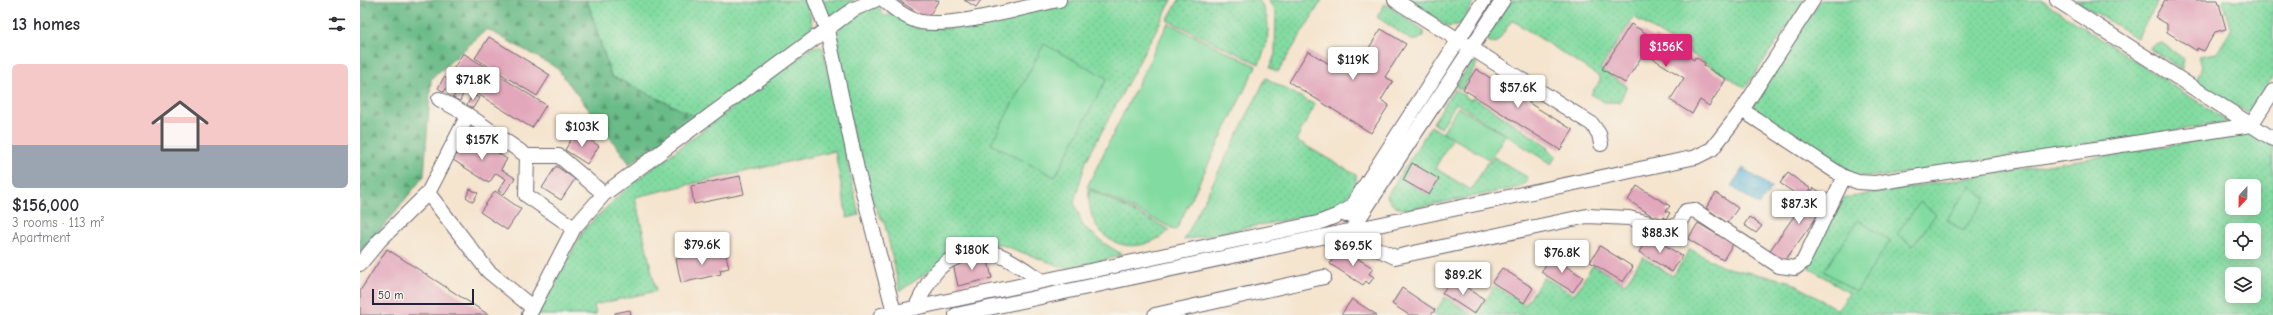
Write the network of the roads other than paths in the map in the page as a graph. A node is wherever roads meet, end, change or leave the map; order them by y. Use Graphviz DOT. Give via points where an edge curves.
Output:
graph roads {
  1 [pos="815,0"];
  2 [pos="875,0"];
  3 [pos="884,0"];
  4 [pos="1059,0"];
  5 [pos="1395,0"];
  6 [pos="1484,0"];
  7 [pos="1503,0"];
  8 [pos="1813,0"];
  9 [pos="2058,0"];
  10 [pos="827,30"];
  11 [pos="1458,40"];
  12 [pos="1472,48"];
  13 [pos="2273,91"];
  14 [pos="439,99"];
  15 [pos="1742,110"];
  16 [pos="468,115"];
  17 [pos="2251,125"];
  18 [pos="2273,139"];
  19 [pos="1601,144"];
  20 [pos="527,156"];
  21 [pos="1844,177"];
  22 [pos="428,193"];
  23 [pos="604,194"];
  24 [pos="1355,201"];
  25 [pos="1371,203"];
  26 [pos="574,228"];
  27 [pos="1352,229"];
  28 [pos="1334,234"];
  29 [pos="360,264"];
  30 [pos="1324,277"];
  31 [pos="1042,281"];
  32 [pos="915,308"];
  33 [pos="531,312"];
  34 [pos="888,314"];
  35 [pos="957,315"];
  36 [pos="1155,315"];
  1 -- 10 [label="lane"];
  2 -- 10 [label="lane" via="854,9"];
  3 -- 4 [label="lane" via="896,11 920,22 948,23"];
  5 -- 11 [label="lane"];
  6 -- 11 [label="lane"];
  7 -- 12 [label="lane"];
  8 -- 15 [label="lane"];
  9 -- 17 [label="lane"];
  10 -- 23 [label="lane"];
  10 -- 34 [label="lane"];
  11 -- 12 [label="lane"];
  11 -- 24 [label="lane"];
  12 -- 19 [label="lane" via="1592,124 1599,134"];
  12 -- 25 [label="lane"];
  13 -- 17 [label="lane"];
  14 -- 16 [label="lane"];
  15 -- 21 [label="lane"];
  15 -- 27 [label="lane" via="1712,149 1696,157"];
  16 -- 20 [label="lane"];
  16 -- 22 [label="lane"];
  17 -- 18 [label="lane"];
  17 -- 21 [label="lane" via="1874,183 1858,182"];
  20 -- 23 [label="lane" via="559,156"];
  20 -- 26 [label="lane" via="526,195"];
  21 -- 27 [label="lane" via="1803,262 1795,268 1779,266 1694,210 1686,211 1679,224 1670,228 1629,218 1587,216 1395,257 1366,244"];
  22 -- 29 [label="lane" via="380,240"];
  22 -- 33 [label="lane" via="488,270"];
  23 -- 26 [label="lane"];
  24 -- 25 [label="lane"];
  24 -- 28 [label="lane"];
  24 -- 31 [label="lane" via="1336,216 1318,222"];
  25 -- 27 [label="lane"];
  26 -- 33 [label="lane"];
  27 -- 28 [label="lane"];
  28 -- 35 [label="lane"];
  30 -- 36 [label="lane"];
  31 -- 32 [label="lane"];
  31 -- 32 [label="lane" via="1014,262 992,252 968,254 944,264 928,284"];
  32 -- 34 [label="lane"];
}
